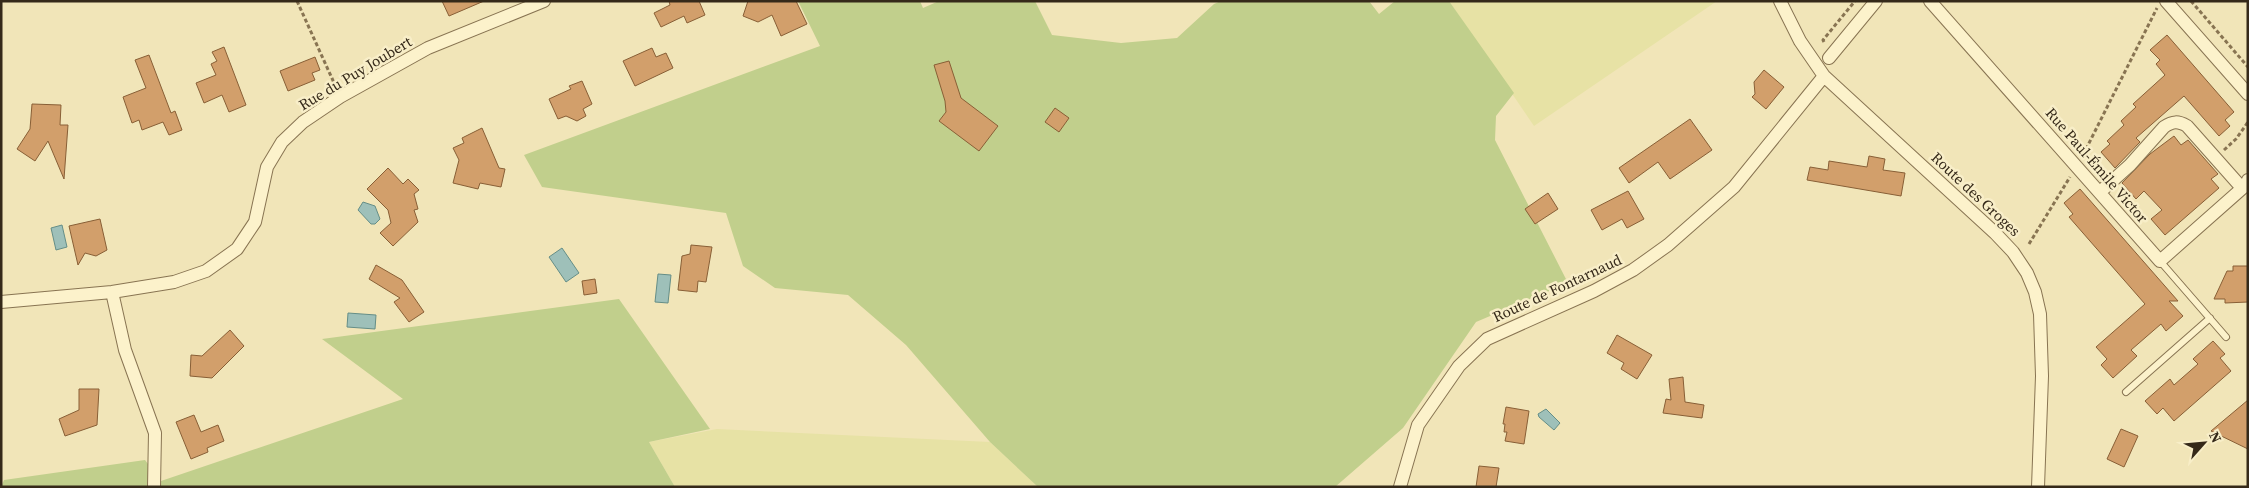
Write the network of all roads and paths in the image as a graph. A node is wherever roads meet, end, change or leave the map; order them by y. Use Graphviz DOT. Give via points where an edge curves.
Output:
graph roads {
  1 [pos="297,1"];
  2 [pos="544,1"];
  3 [pos="1780,1"];
  4 [pos="1876,1"];
  5 [pos="1930,1"];
  6 [pos="2161,1"];
  7 [pos="2166,1"];
  8 [pos="2191,1"];
  9 [pos="1830,58"];
  10 [pos="2248,67"];
  11 [pos="1824,76"];
  12 [pos="2248,94"];
  13 [pos="340,97"];
  14 [pos="2248,122"];
  15 [pos="2215,158"];
  16 [pos="2076,166"];
  17 [pos="2245,184"];
  18 [pos="2100,192"];
  19 [pos="2029,244"];
  20 [pos="2160,261"];
  21 [pos="112,292"];
  22 [pos="1,302"];
  23 [pos="2210,318"];
  24 [pos="2226,337"];
  25 [pos="2126,392"];
  26 [pos="154,487"];
  27 [pos="1400,487"];
  28 [pos="2038,487"];
  1 -- 13 [label="path"];
  2 -- 13 [label="street, Rue du Puy Joubert" via="428,48"];
  3 -- 11 [label="street, Route des Groges" via="1800,41"];
  4 -- 9 [label="street"];
  5 -- 16 [label="street, Rue Paul-Émile Victor"];
  6 -- 16 [label="path"];
  7 -- 12 [label="street"];
  8 -- 10 [label="path"];
  11 -- 27 [label="street, Route de Fontarnaud" via="1734,187 1668,245 1632,270 1594,290 1487,339 1459,366 1418,425"];
  11 -- 28 [label="street, Route des Groges" via="1995,233 2027,273 2035,292 2041,333"];
  13 -- 21 [label="street, Rue du Puy Joubert" via="303,122 282,142 267,167 255,222 237,249 206,271 174,282"];
  14 -- 15 [label="path" via="2236,139"];
  15 -- 17 [label="street"];
  15 -- 18 [label="street" via="2187,126 2179,121 2171,122"];
  16 -- 18 [label="street, Rue Paul-Émile Victor"];
  16 -- 19 [label="path"];
  17 -- 20 [label="street"];
  18 -- 20 [label="street, Rue Paul-Émile Victor"];
  20 -- 23 [label="lane"];
  21 -- 22 [label="street, Rue du Puy Joubert"];
  21 -- 26 [label="street" via="125,350 155,432"];
  23 -- 24 [label="lane"];
  23 -- 25 [label="lane"];
}
